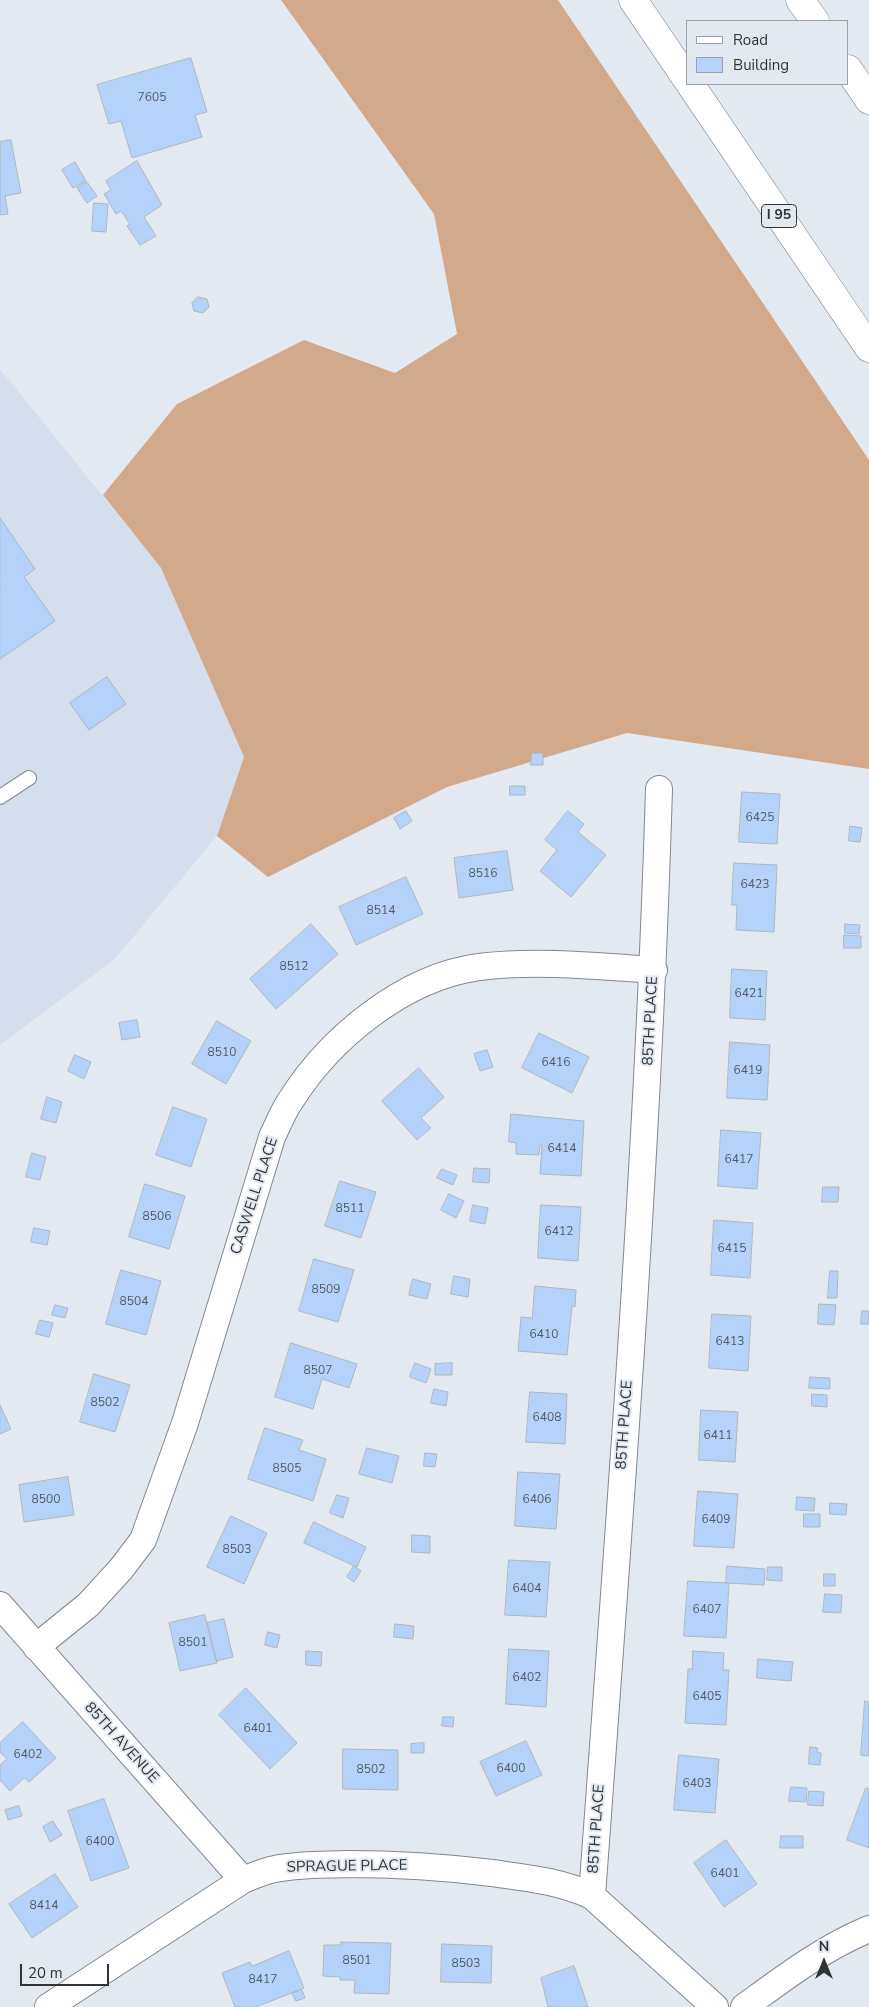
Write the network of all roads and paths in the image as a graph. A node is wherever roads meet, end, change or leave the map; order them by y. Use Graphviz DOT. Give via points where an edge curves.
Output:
graph roads {
  1 [pos="633,0"];
  2 [pos="800,0"];
  3 [pos="814,20"];
  4 [pos="849,70"];
  5 [pos="686,78"];
  6 [pos="691,85"];
  7 [pos="869,100"];
  8 [pos="869,348"];
  9 [pos="29,778"];
  10 [pos="659,788"];
  11 [pos="0,797"];
  12 [pos="654,970"];
  13 [pos="0,1604"];
  14 [pos="36,1647"];
  15 [pos="242,1880"];
  16 [pos="592,1896"];
  17 [pos="869,1929"];
  18 [pos="48,2007"];
  19 [pos="715,2007"];
  20 [pos="744,2007"];
  1 -- 5 [label="highway, I 95"];
  2 -- 3 [label="highway"];
  4 -- 7 [label="highway"];
  6 -- 8 [label="highway, I 95"];
  9 -- 11 [label="lane"];
  10 -- 12 [label="street, 85TH PLACE"];
  12 -- 14 [label="street, CASWELL PLACE" via="530,963 477,967 447,975 390,1001 360,1023 312,1070 290,1101 272,1137 184,1423 143,1540 88,1605"];
  12 -- 16 [label="street, 85TH PLACE"];
  13 -- 14 [label="street, 85TH AVENUE"];
  14 -- 15 [label="street, 85TH AVENUE"];
  15 -- 16 [label="street, SPRAGUE PLACE" via="274,1869 307,1865 381,1864 446,1868 554,1882"];
  15 -- 18 [label="street, SPRAGUE PLACE"];
  16 -- 19 [label="street"];
  17 -- 20 [label="street" via="806,1962"];
}
